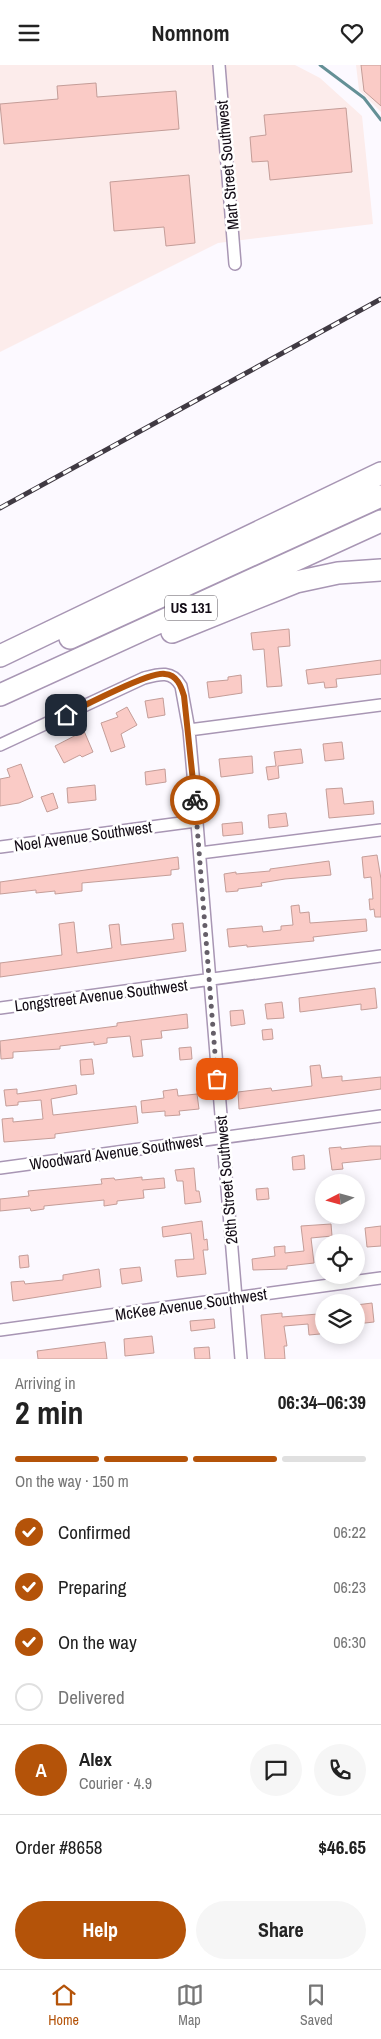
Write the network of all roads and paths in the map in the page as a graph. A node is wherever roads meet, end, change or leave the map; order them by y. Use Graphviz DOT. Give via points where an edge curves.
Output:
graph roads {
  1 [pos="219,65"];
  2 [pos="235,264"];
  3 [pos="381,473"];
  4 [pos="381,496"];
  5 [pos="381,521"];
  6 [pos="381,570"];
  7 [pos="0,656"];
  8 [pos="0,670"];
  9 [pos="0,695"];
  10 [pos="0,701"];
  11 [pos="381,705"];
  12 [pos="188,730"];
  13 [pos="0,745"];
  14 [pos="196,821"];
  15 [pos="381,830"];
  16 [pos="0,847"];
  17 [pos="200,853"];
  18 [pos="381,956"];
  19 [pos="209,981"];
  20 [pos="0,1008"];
  21 [pos="381,1116"];
  22 [pos="222,1138"];
  23 [pos="0,1168"];
  24 [pos="381,1279"];
  25 [pos="237,1298"];
  26 [pos="0,1330"];
  27 [pos="241,1359"];
  1 -- 2 [label="street, Mart Street Southwest"];
  3 -- 7 [label="highway"];
  4 -- 8 [label="highway, US 131"];
  5 -- 9 [label="highway, US 131"];
  6 -- 10 [label="highway" via="324,575 281,587"];
  11 -- 12 [label="street"];
  12 -- 13 [label="street, 26th Street Southwest" via="184,696 177,680 165,673 144,678"];
  12 -- 14 [label="street, 26th Street Southwest"];
  14 -- 16 [label="street, Noel Avenue Southwest"];
  14 -- 17 [label="street, 26th Street Southwest"];
  15 -- 17 [label="street"];
  17 -- 19 [label="street, 26th Street Southwest"];
  18 -- 19 [label="street, Longstreet Avenue Southwest"];
  19 -- 20 [label="street, Longstreet Avenue Southwest"];
  19 -- 22 [label="street, 26th Street Southwest"];
  21 -- 22 [label="street, Woodward Avenue Southwest"];
  22 -- 23 [label="street, Woodward Avenue Southwest"];
  22 -- 25 [label="street, 26th Street Southwest"];
  24 -- 25 [label="street, McKee Avenue Southwest"];
  25 -- 26 [label="street, McKee Avenue Southwest"];
  25 -- 27 [label="street, 26th Street Southwest"];
}
